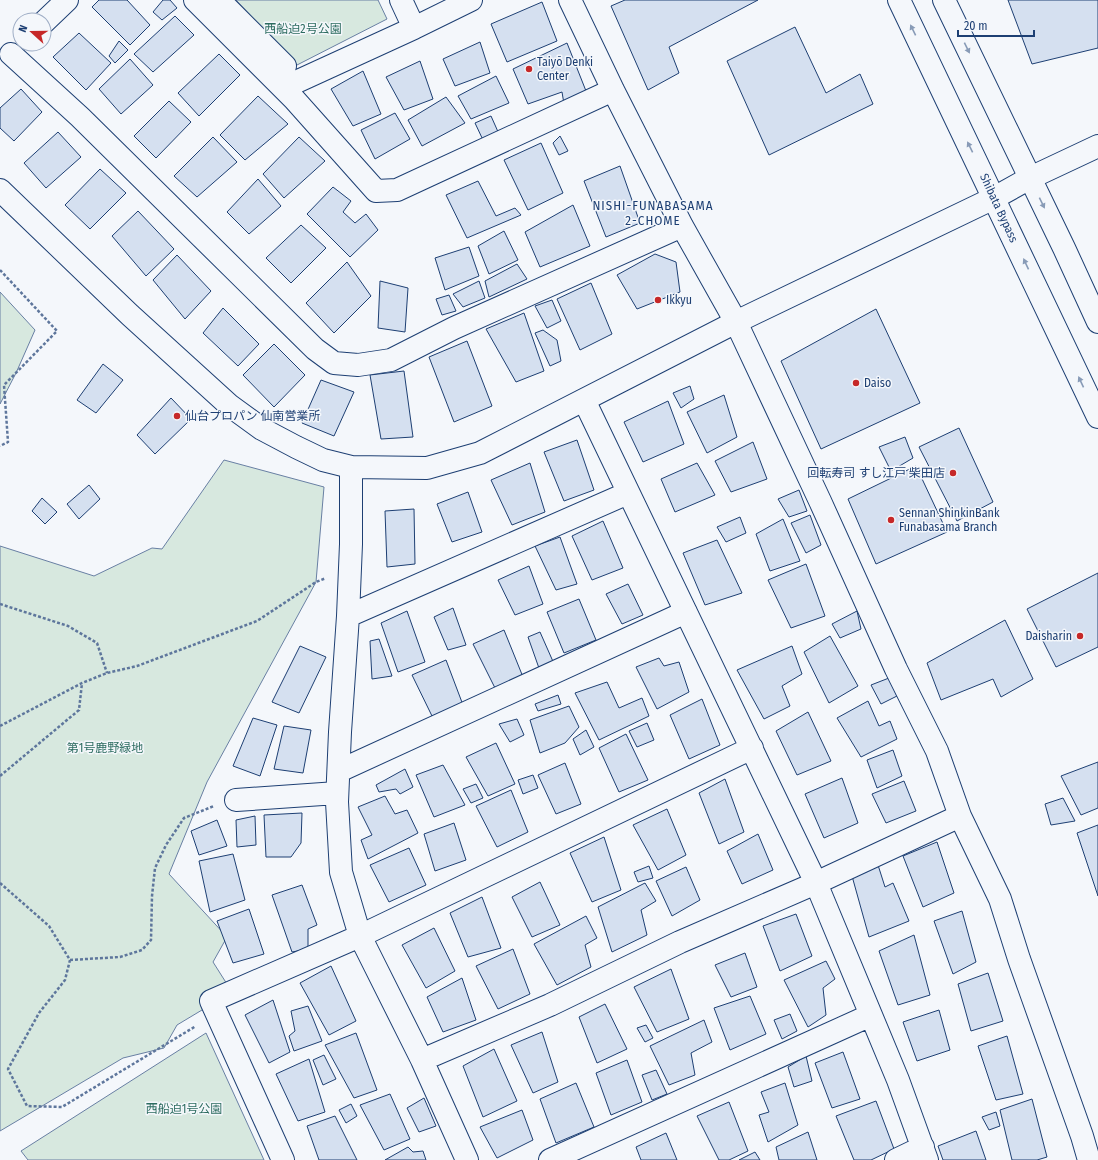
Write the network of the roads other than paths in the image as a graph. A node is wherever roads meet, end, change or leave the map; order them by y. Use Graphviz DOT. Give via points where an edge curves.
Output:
graph roads {
  1 [pos="67,0"];
  2 [pos="195,0"];
  3 [pos="219,0"];
  4 [pos="401,0"];
  5 [pos="470,0"];
  6 [pos="570,0"];
  7 [pos="899,0"];
  8 [pos="944,0"];
  9 [pos="52,14"];
  10 [pos="414,28"];
  11 [pos="11,54"];
  12 [pos="285,66"];
  13 [pos="283,88"];
  14 [pos="613,90"];
  15 [pos="1098,146"];
  16 [pos="1030,178"];
  17 [pos="0,190"];
  18 [pos="994,198"];
  19 [pos="682,226"];
  20 [pos="736,322"];
  21 [pos="1098,322"];
  22 [pos="584,400"];
  23 [pos="1098,417"];
  24 [pos="351,467"];
  25 [pos="628,493"];
  26 [pos="686,612"];
  27 [pos="348,616"];
  28 [pos="752,748"];
  29 [pos="339,771"];
  30 [pos="337,793"];
  31 [pos="236,800"];
  32 [pos="960,816"];
  33 [pos="816,883"];
  34 [pos="360,936"];
  35 [pos="871,1015"];
  36 [pos="422,1060"];
  37 [pos="925,1154"];
  38 [pos="283,1160"];
  39 [pos="467,1160"];
  40 [pos="550,1160"];
  41 [pos="896,1160"];
  42 [pos="1089,1160"];
  1 -- 9 [label="main road"];
  2 -- 13 [label="main road"];
  3 -- 12 [label="main road"];
  4 -- 10 [label="main road"];
  5 -- 10 [label="main road"];
  6 -- 14 [label="main road"];
  18 -- 7 [label="main road, Shibata Bypass, one-way"];
  8 -- 16 [label="main road, one-way"];
  10 -- 13 [label="main road"];
  11 -- 19 [label="main road" via="85,122 315,349 334,363 358,365 391,360 454,328"];
  13 -- 14 [label="main road" via="376,190 397,190"];
  14 -- 19 [label="main road"];
  15 -- 16 [label="main road"];
  16 -- 18 [label="main road"];
  16 -- 21 [label="main road, one-way"];
  17 -- 24 [label="main road" via="130,315 229,404 262,429 296,448 323,460"];
  18 -- 20 [label="main road"];
  23 -- 18 [label="main road, Shibata Bypass, one-way"];
  19 -- 20 [label="main road"];
  20 -- 22 [label="main road"];
  20 -- 32 [label="main road" via="896,669 938,751"];
  22 -- 24 [label="main road" via="480,453 453,461 427,468"];
  22 -- 25 [label="main road"];
  24 -- 27 [label="main road"];
  25 -- 26 [label="main road"];
  25 -- 27 [label="main road"];
  26 -- 28 [label="main road"];
  26 -- 29 [label="main road"];
  27 -- 29 [label="main road"];
  28 -- 33 [label="main road"];
  28 -- 34 [label="main road"];
  29 -- 30 [label="main road"];
  30 -- 31 [label="main road"];
  30 -- 34 [label="main road" via="340,872"];
  32 -- 33 [label="main road"];
  32 -- 42 [label="main road" via="1000,900"];
  33 -- 35 [label="main road"];
  33 -- 36 [label="main road" via="680,942 550,1005"];
  34 -- 36 [label="main road"];
  34 -- 38 [label="main road" via="211,1001"];
  35 -- 37 [label="main road"];
  35 -- 40 [label="main road"];
  36 -- 39 [label="main road"];
  37 -- 41 [label="main road"];
}
